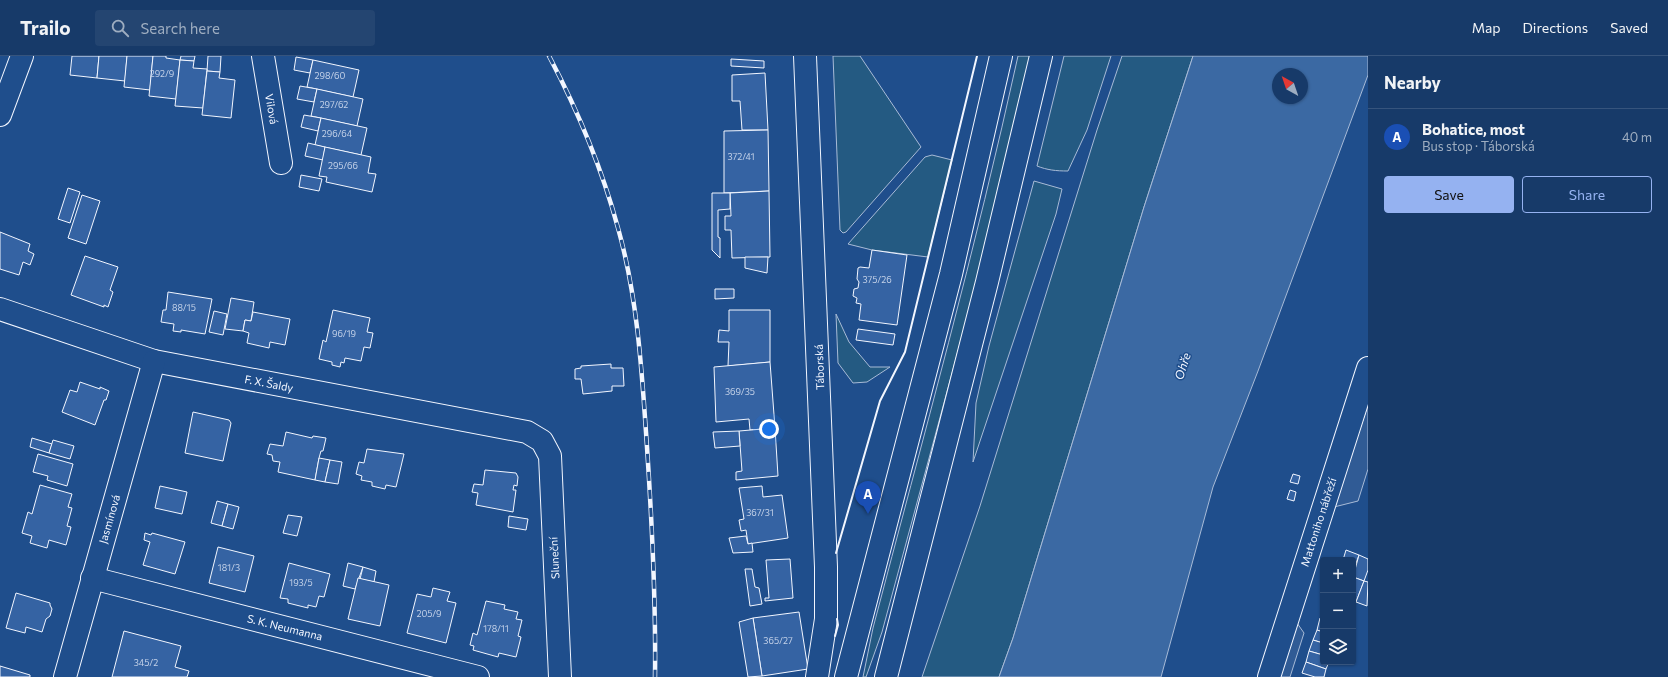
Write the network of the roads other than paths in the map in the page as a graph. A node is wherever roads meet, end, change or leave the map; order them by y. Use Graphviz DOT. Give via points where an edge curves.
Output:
graph roads {
  1 [pos="22,56"];
  2 [pos="263,56"];
  3 [pos="805,56"];
  4 [pos="1001,56"];
  5 [pos="1041,56"];
  6 [pos="0,115"];
  7 [pos="281,163"];
  8 [pos="0,309"];
  9 [pos="154,361"];
  10 [pos="1368,368"];
  11 [pos="542,441"];
  12 [pos="92,578"];
  13 [pos="65,677"];
  14 [pos="478,677"];
  15 [pos="560,677"];
  16 [pos="817,677"];
  17 [pos="846,677"];
  18 [pos="886,677"];
  19 [pos="1269,677"];
  1 -- 6 [label="main road"];
  2 -- 7 [label="main road, Vilová"];
  3 -- 16 [label="main road, Táborská" via="826,567 826,619"];
  4 -- 17 [label="main road" via="951,274"];
  5 -- 18 [label="main road" via="987,282"];
  8 -- 9 [label="main road, F. X. Šaldy"];
  9 -- 11 [label="main road, F. X. Šaldy" via="527,432"];
  9 -- 12 [label="main road, Jasmínová"];
  10 -- 19 [label="main road, Mattoniho nábřeží"];
  11 -- 15 [label="main road, Sluneční" via="550,456"];
  12 -- 13 [label="main road, Jasmínová"];
  12 -- 14 [label="main road, S. K. Neumanna"];
}
